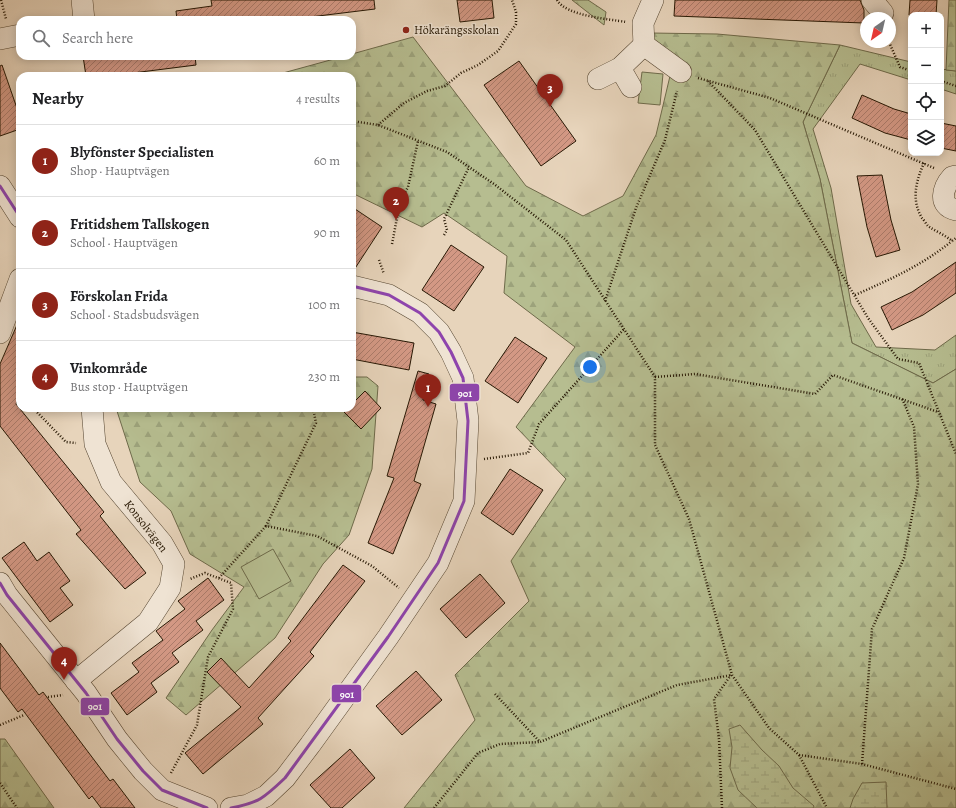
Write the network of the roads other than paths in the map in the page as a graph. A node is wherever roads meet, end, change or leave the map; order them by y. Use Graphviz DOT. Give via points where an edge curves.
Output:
graph roads {
  1 [pos="82,0"];
  2 [pos="653,0"];
  3 [pos="84,16"];
  4 [pos="16,36"];
  5 [pos="0,40"];
  6 [pos="644,45"];
  7 [pos="620,68"];
  8 [pos="681,72"];
  9 [pos="598,79"];
  10 [pos="631,87"];
  11 [pos="954,177"];
  12 [pos="0,186"];
  13 [pos="956,210"];
  14 [pos="16,211"];
  15 [pos="356,287"];
  16 [pos="16,290"];
  17 [pos="0,333"];
  18 [pos="92,412"];
  19 [pos="0,583"];
  20 [pos="76,681"];
  21 [pos="207,808"];
  22 [pos="231,808"];
  1 -- 3 [label="street"];
  2 -- 6 [label="street" via="643,22"];
  4 -- 5 [label="street"];
  6 -- 7 [label="street"];
  6 -- 8 [label="street"];
  7 -- 9 [label="street"];
  7 -- 10 [label="street"];
  11 -- 13 [label="street" via="946,184 943,198"];
  12 -- 14 [label="street"];
  15 -- 22 [label="street" via="389,295 420,313 439,332 451,352 463,378 468,421 464,501 438,563 360,677 285,778 266,796 248,805"];
  16 -- 17 [label="street"];
  18 -- 20 [label="street, Konsolvägen" via="94,444 111,482 162,543 174,564 170,588 148,622"];
  19 -- 20 [label="street"];
  20 -- 21 [label="street" via="117,739 162,790"];
}
